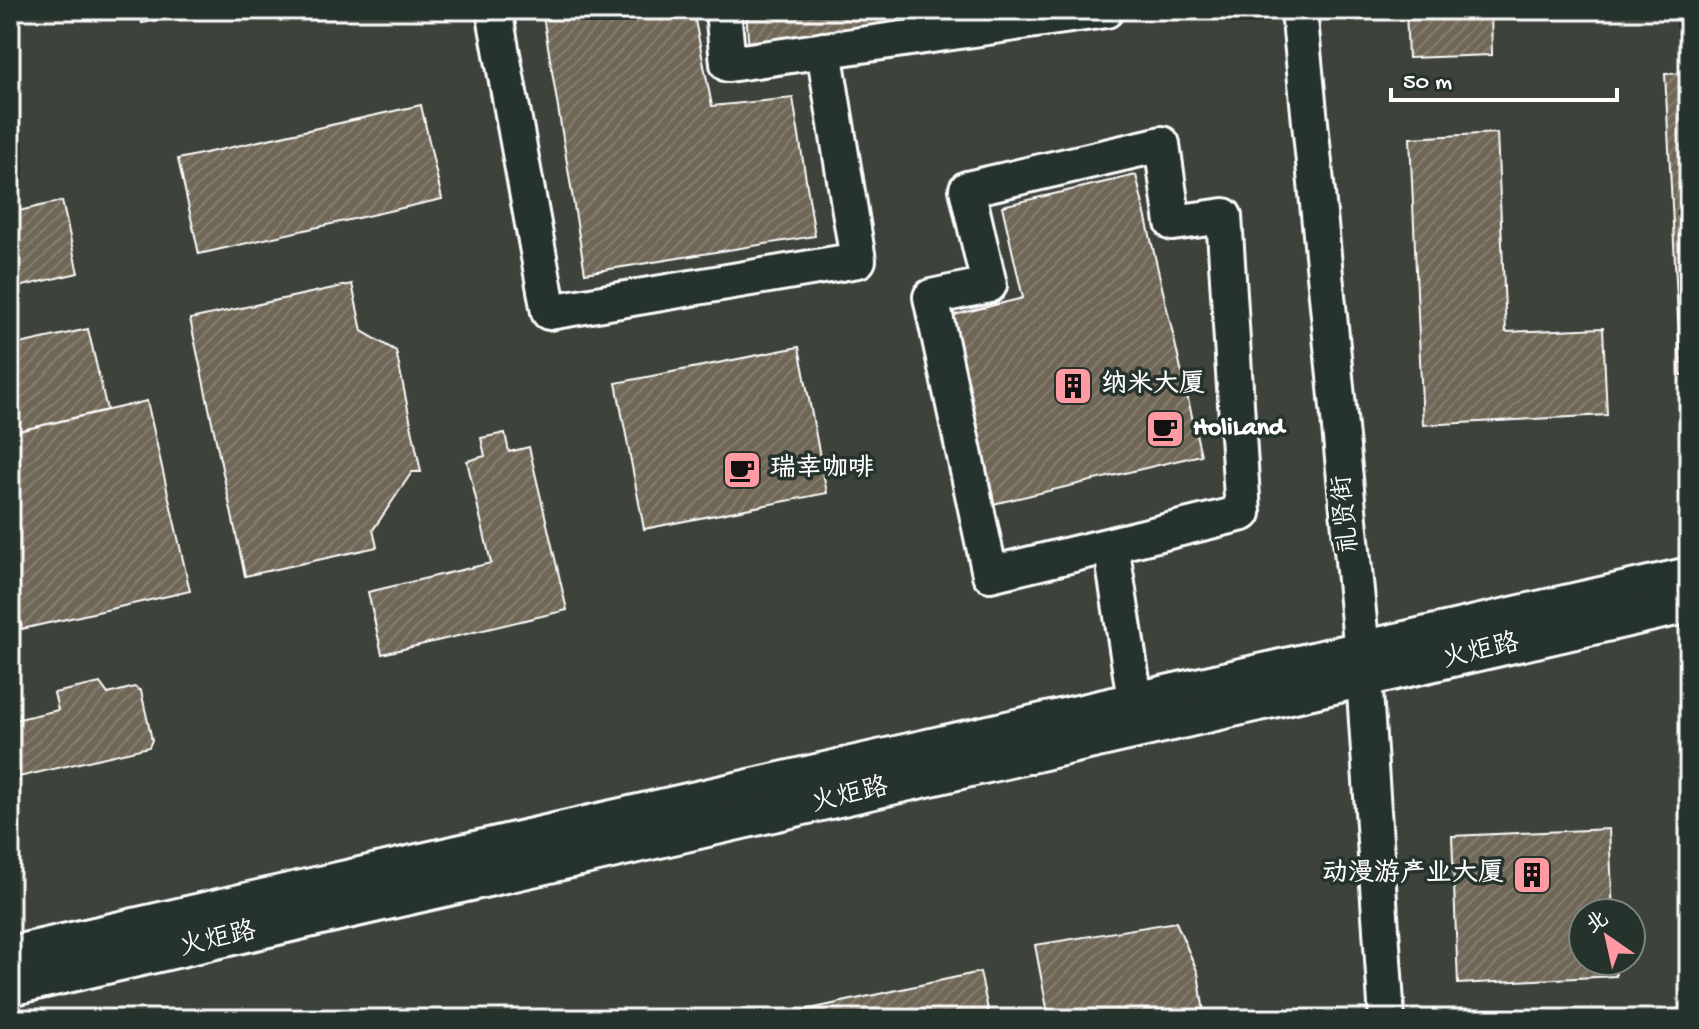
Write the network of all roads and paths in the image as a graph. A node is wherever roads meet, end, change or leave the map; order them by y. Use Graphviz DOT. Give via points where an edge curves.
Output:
graph roads {
  1 [pos="494,10"];
  2 [pos="723,10"];
  3 [pos="1106,10"];
  4 [pos="1299,10"];
  5 [pos="824,50"];
  6 [pos="1111,545"];
  7 [pos="1689,575"];
  8 [pos="1689,605"];
  9 [pos="1363,665"];
  10 [pos="1135,700"];
  11 [pos="10,954"];
  12 [pos="10,988"];
  13 [pos="1387,1019"];
  1 -- 5 [label="street" via="549,312 858,260"];
  2 -- 5 [label="street" via="728,64"];
  3 -- 5 [label="street"];
  4 -- 9 [label="street, 礼贤街"];
  6 -- 6 [label="street" via="1243,513 1224,216 1173,223 1162,144 967,189 989,285 931,297 990,574"];
  6 -- 10 [label="street"];
  7 -- 9 [label="street, 火炬路"];
  8 -- 9 [label="street, 火炬路"];
  9 -- 10 [label="street, 火炬路"];
  9 -- 12 [label="street, 火炬路"];
  9 -- 13 [label="street, 礼贤街"];
  10 -- 11 [label="street, 火炬路"];
}
